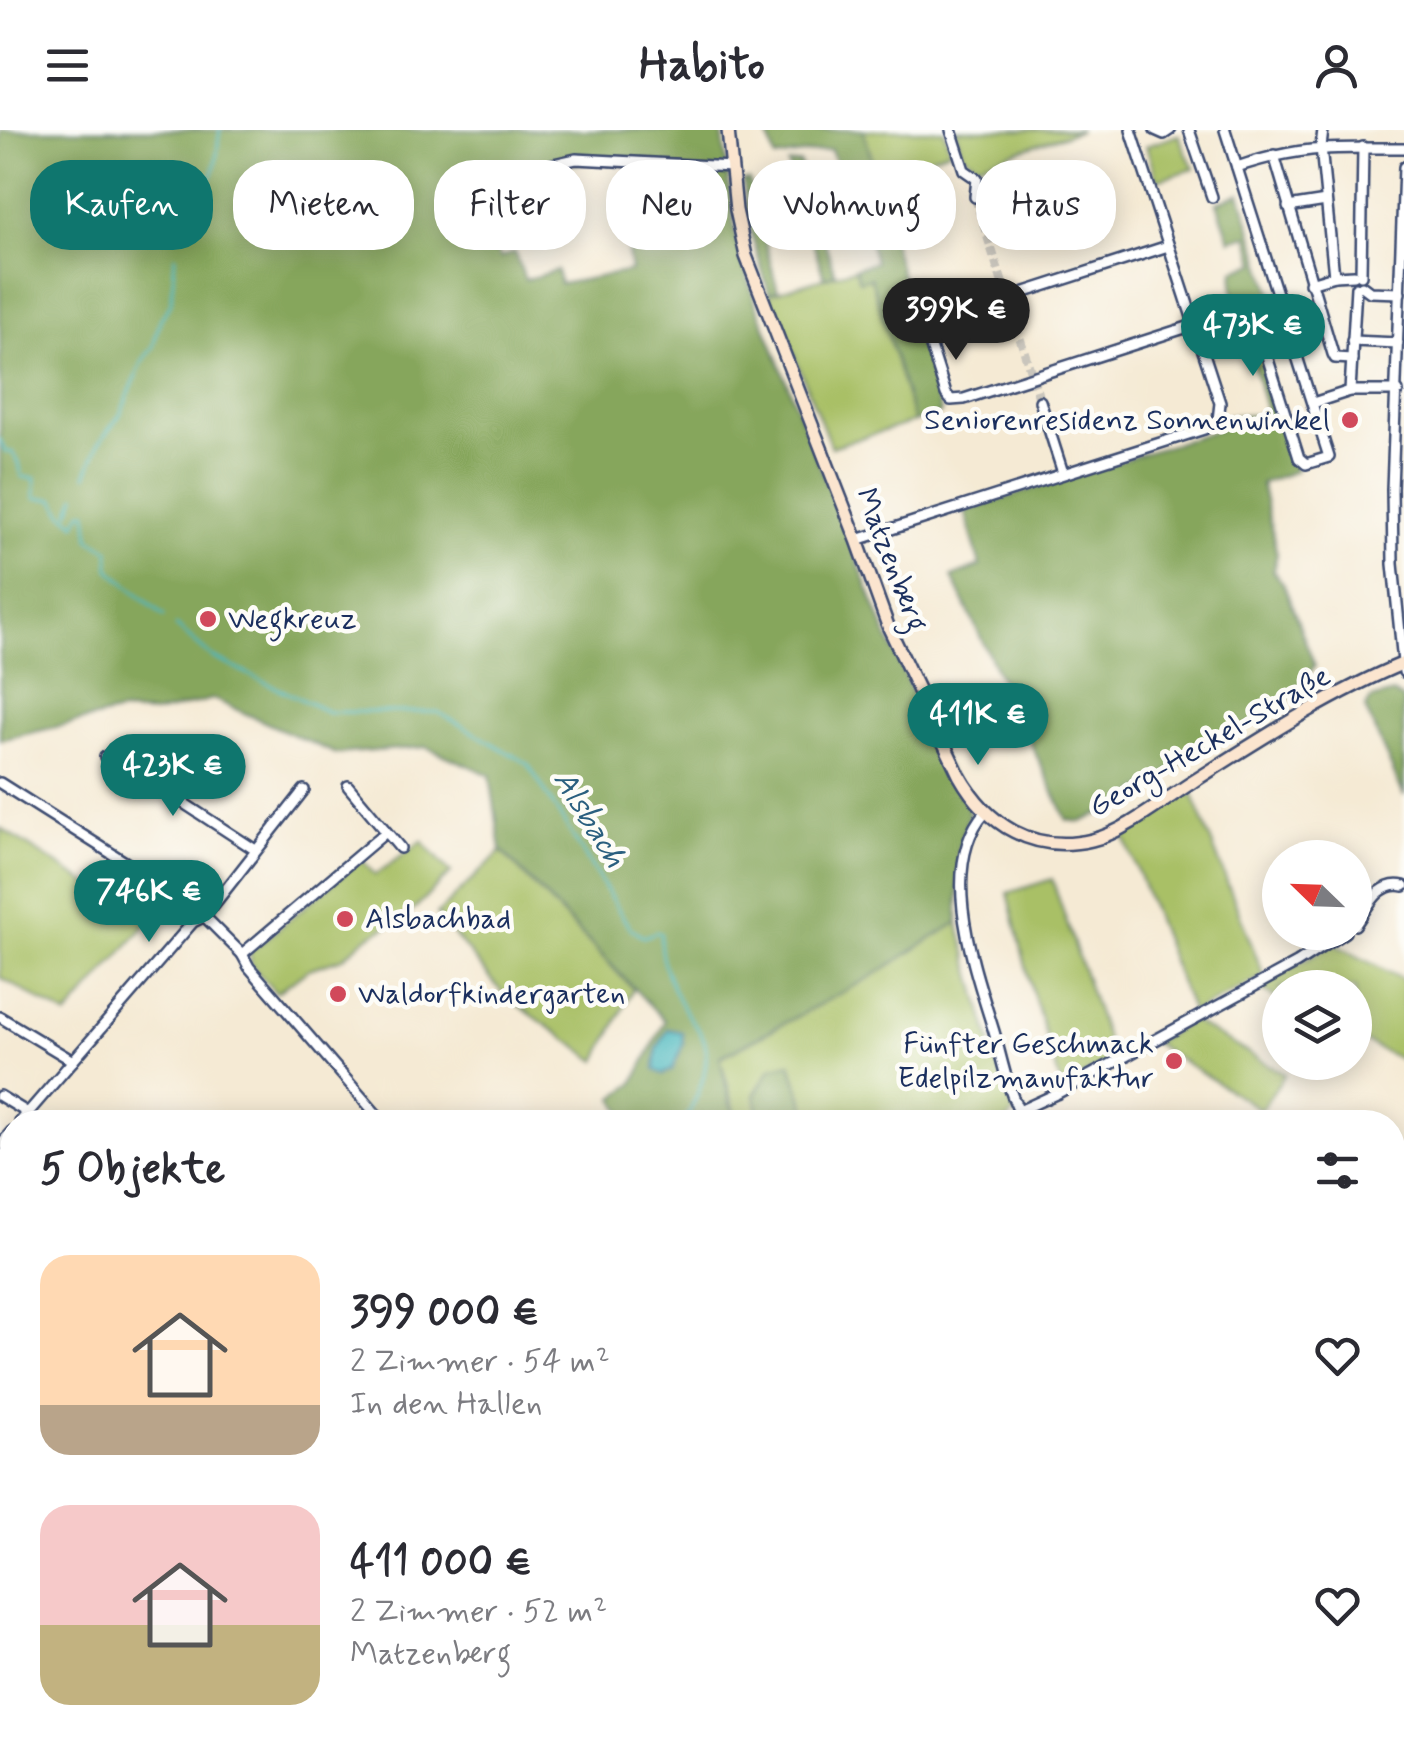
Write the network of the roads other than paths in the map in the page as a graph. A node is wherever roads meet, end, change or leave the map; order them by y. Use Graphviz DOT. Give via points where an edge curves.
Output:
graph roads {
  1 [pos="728,130"];
  2 [pos="951,130"];
  3 [pos="1131,130"];
  4 [pos="1154,130"];
  5 [pos="1170,130"];
  6 [pos="1188,130"];
  7 [pos="1225,130"];
  8 [pos="1324,130"];
  9 [pos="1325,147"];
  10 [pos="1362,148"];
  11 [pos="1404,148"];
  12 [pos="1274,155"];
  13 [pos="572,160"];
  14 [pos="732,167"];
  15 [pos="1236,167"];
  16 [pos="1404,167"];
  17 [pos="975,197"];
  18 [pos="1212,197"];
  19 [pos="1326,201"];
  20 [pos="1288,207"];
  21 [pos="1168,246"];
  22 [pos="1334,276"];
  23 [pos="1358,281"];
  24 [pos="1310,283"];
  25 [pos="1400,292"];
  26 [pos="1281,305"];
  27 [pos="1320,316"];
  28 [pos="1194,325"];
  29 [pos="1288,327"];
  30 [pos="1352,341"];
  31 [pos="1398,342"];
  32 [pos="1352,359"];
  33 [pos="1350,391"];
  34 [pos="1398,392"];
  35 [pos="1040,401"];
  36 [pos="1312,403"];
  37 [pos="1064,473"];
  38 [pos="857,540"];
  39 [pos="1403,666"];
  40 [pos="105,757"];
  41 [pos="0,783"];
  42 [pos="348,786"];
  43 [pos="304,790"];
  44 [pos="985,812"];
  45 [pos="386,832"];
  46 [pos="400,848"];
  47 [pos="254,849"];
  48 [pos="1404,886"];
  49 [pos="1372,903"];
  50 [pos="205,916"];
  51 [pos="1316,950"];
  52 [pos="242,954"];
  53 [pos="0,1017"];
  54 [pos="73,1061"];
  55 [pos="0,1096"];
  56 [pos="23,1110"];
  57 [pos="31,1110"];
  58 [pos="374,1110"];
  59 [pos="1017,1110"];
  60 [pos="1022,1110"];
  1 -- 14 [label="street, Matzenberg"];
  2 -- 17 [label="street" via="964,170 977,179"];
  3 -- 21 [label="street"];
  4 -- 5 [label="street"];
  6 -- 18 [label="street"];
  7 -- 15 [label="street"];
  8 -- 9 [label="street"];
  9 -- 10 [label="street"];
  9 -- 12 [label="street"];
  9 -- 19 [label="street"];
  10 -- 11 [label="street"];
  10 -- 23 [label="street"];
  12 -- 15 [label="street"];
  12 -- 20 [label="street"];
  13 -- 14 [label="street"];
  14 -- 38 [label="street, Matzenberg" via="746,256"];
  15 -- 26 [label="street"];
  16 -- 25 [label="street"];
  19 -- 20 [label="street"];
  19 -- 22 [label="street"];
  20 -- 24 [label="street"];
  21 -- 28 [label="street"];
  21 -- 28 [label="street" via="932,322 926,330 946,394 964,399"];
  22 -- 23 [label="street"];
  22 -- 24 [label="street"];
  23 -- 25 [label="street" via="1370,292"];
  23 -- 30 [label="street"];
  24 -- 27 [label="street"];
  25 -- 31 [label="street"];
  26 -- 29 [label="street"];
  26 -- 36 [label="street" via="1255,318 1306,464 1329,457"];
  27 -- 29 [label="street"];
  27 -- 32 [label="street" via="1335,358"];
  28 -- 37 [label="street" via="1220,403 1214,424"];
  29 -- 36 [label="street"];
  30 -- 31 [label="street"];
  30 -- 32 [label="street"];
  31 -- 34 [label="street"];
  32 -- 33 [label="street"];
  33 -- 34 [label="street"];
  33 -- 36 [label="street"];
  34 -- 39 [label="street" via="1393,564"];
  35 -- 37 [label="street"];
  37 -- 38 [label="street"];
  38 -- 44 [label="street, Matzenberg" via="942,743"];
  39 -- 44 [label="street, Georg-Heckel-Straße" via="1342,692 1099,838 1038,842"];
  40 -- 47 [label="street"];
  41 -- 50 [label="street"];
  42 -- 45 [label="street"];
  43 -- 47 [label="street"];
  44 -- 59 [label="street" via="967,841 964,908"];
  45 -- 46 [label="street"];
  45 -- 52 [label="street"];
  47 -- 50 [label="street"];
  48 -- 49 [label="street" via="1388,885"];
  50 -- 52 [label="street"];
  50 -- 54 [label="street"];
  51 -- 60 [label="street"];
  52 -- 58 [label="street"];
  53 -- 54 [label="street"];
  54 -- 57 [label="street"];
  55 -- 56 [label="street"];
}
